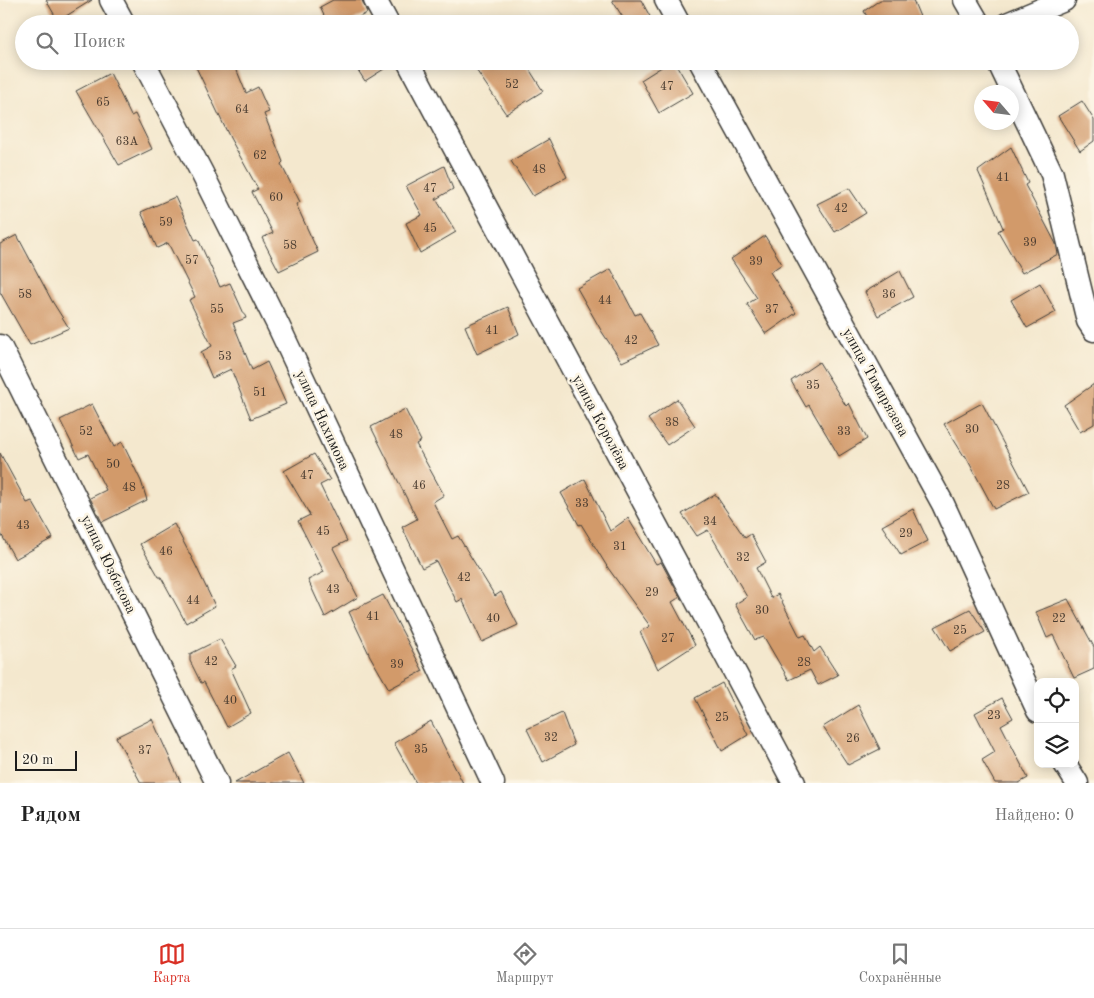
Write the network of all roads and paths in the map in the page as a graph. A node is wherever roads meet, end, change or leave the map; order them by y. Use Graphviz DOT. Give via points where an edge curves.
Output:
graph roads {
  1 [pos="111,0"];
  2 [pos="375,0"];
  3 [pos="666,0"];
  4 [pos="965,0"];
  5 [pos="1064,0"];
  6 [pos="119,15"];
  7 [pos="383,15"];
  8 [pos="675,15"];
  9 [pos="974,15"];
  10 [pos="1028,15"];
  11 [pos="149,70"];
  12 [pos="413,70"];
  13 [pos="705,70"];
  14 [pos="1002,70"];
  15 [pos="1094,330"];
  16 [pos="0,346"];
  17 [pos="1034,702"];
  18 [pos="1068,768"];
  19 [pos="217,783"];
  20 [pos="493,783"];
  21 [pos="794,783"];
  22 [pos="1077,783"];
  1 -- 6 [label="street"];
  2 -- 7 [label="street"];
  3 -- 8 [label="street"];
  4 -- 9 [label="street"];
  5 -- 10 [label="street"];
  11 -- 20 [label="street, улица Нахимова" via="278,326"];
  12 -- 21 [label="street, улица Королёва"];
  13 -- 17 [label="street, улица Тимирязева" via="943,504"];
  14 -- 15 [label="street" via="1052,174 1088,321"];
  16 -- 19 [label="street, улица Юзбекова"];
  18 -- 22 [label="street"];
}
